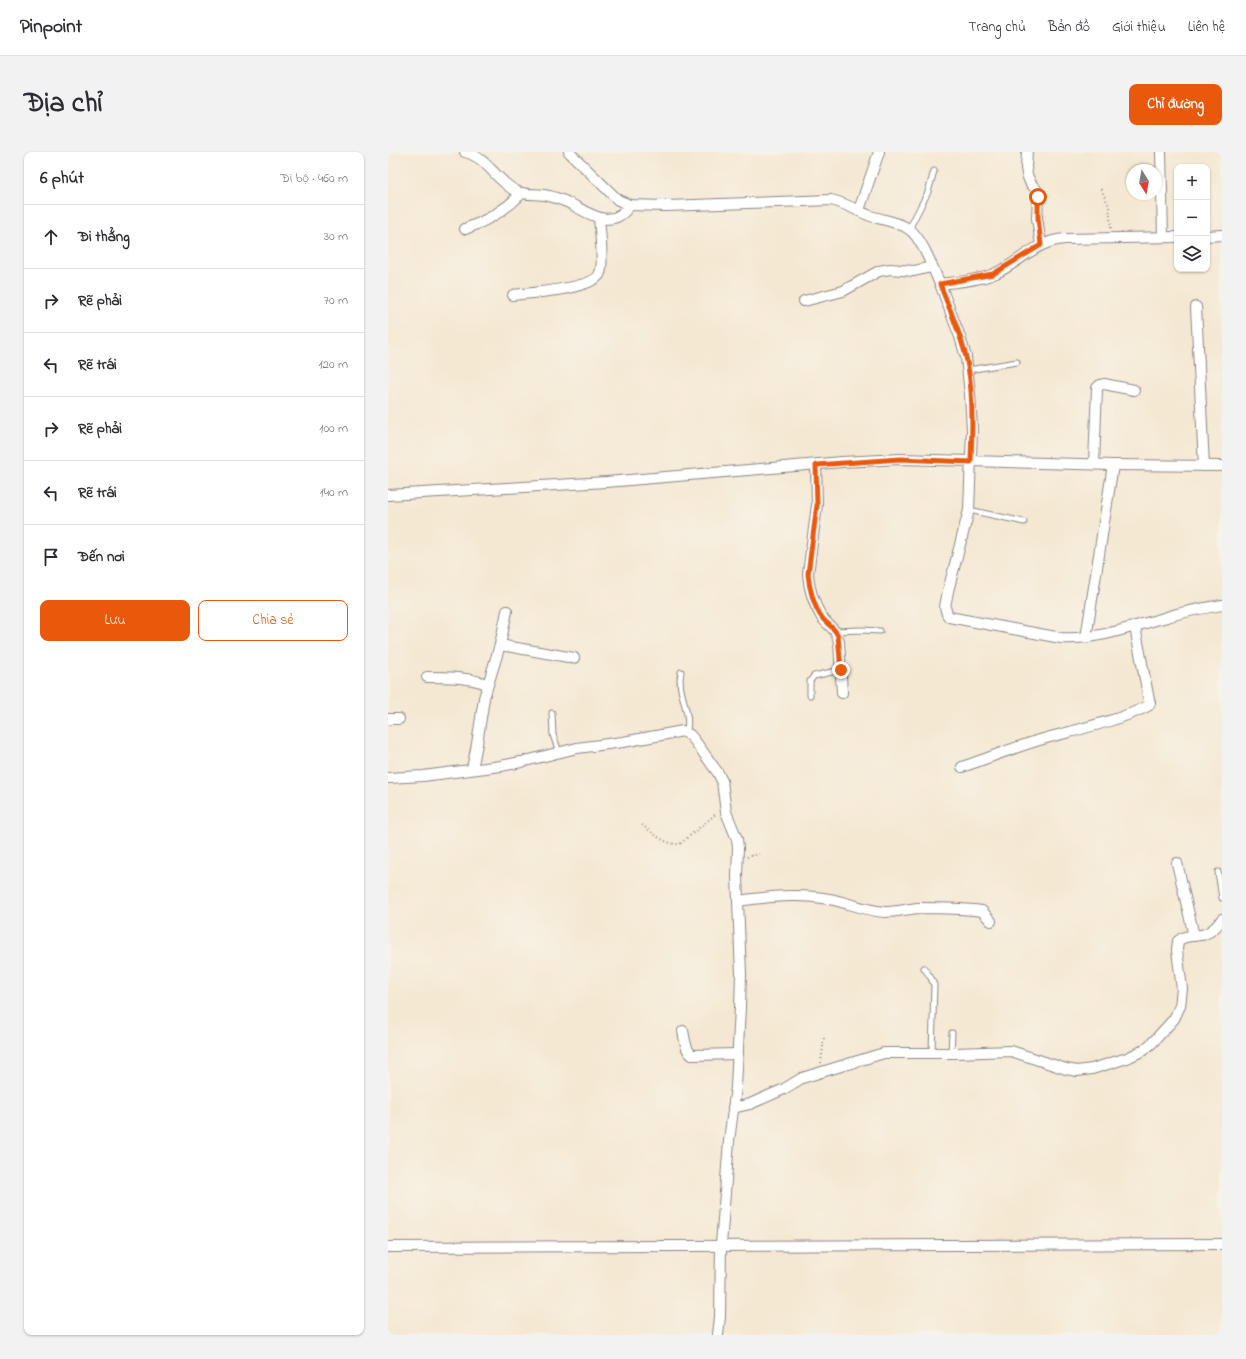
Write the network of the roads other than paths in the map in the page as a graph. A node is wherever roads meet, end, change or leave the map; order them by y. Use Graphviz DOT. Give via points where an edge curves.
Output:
graph roads {
  1 [pos="466,152"];
  2 [pos="569,152"];
  3 [pos="878,152"];
  4 [pos="1026,152"];
  5 [pos="1161,152"];
  6 [pos="934,171"];
  7 [pos="522,193"];
  8 [pos="630,205"];
  9 [pos="859,210"];
  10 [pos="599,218"];
  11 [pos="465,229"];
  12 [pos="909,229"];
  13 [pos="1222,235"];
  14 [pos="1210,236"];
  15 [pos="1164,237"];
  16 [pos="1174,237"];
  17 [pos="1041,245"];
  18 [pos="931,267"];
  19 [pos="940,284"];
  20 [pos="513,295"];
  21 [pos="804,301"];
  22 [pos="1196,307"];
  23 [pos="1017,362"];
  24 [pos="968,370"];
  25 [pos="1134,390"];
  26 [pos="971,462"];
  27 [pos="1094,464"];
  28 [pos="816,465"];
  29 [pos="1112,465"];
  30 [pos="1204,466"];
  31 [pos="1222,466"];
  32 [pos="388,495"];
  33 [pos="969,510"];
  34 [pos="1024,522"];
  35 [pos="1222,605"];
  36 [pos="507,611"];
  37 [pos="1135,627"];
  38 [pos="836,631"];
  39 [pos="880,631"];
  40 [pos="1086,638"];
  41 [pos="500,644"];
  42 [pos="574,658"];
  43 [pos="841,670"];
  44 [pos="681,672"];
  45 [pos="427,677"];
  46 [pos="487,684"];
  47 [pos="842,693"];
  48 [pos="810,695"];
  49 [pos="552,713"];
  50 [pos="388,719"];
  51 [pos="399,719"];
  52 [pos="686,733"];
  53 [pos="558,752"];
  54 [pos="962,767"];
  55 [pos="472,769"];
  56 [pos="388,778"];
  57 [pos="1177,863"];
  58 [pos="1218,872"];
  59 [pos="1222,898"];
  60 [pos="738,901"];
  61 [pos="1222,919"];
  62 [pos="991,921"];
  63 [pos="1194,936"];
  64 [pos="924,968"];
  65 [pos="683,1031"];
  66 [pos="952,1033"];
  67 [pos="932,1052"];
  68 [pos="951,1052"];
  69 [pos="738,1054"];
  70 [pos="733,1108"];
  71 [pos="1222,1244"];
  72 [pos="721,1245"];
  73 [pos="388,1247"];
  74 [pos="718,1335"];
  1 -- 7 [label="street" via="485,163 510,187"];
  2 -- 8 [label="street" via="618,200"];
  3 -- 9 [label="street"];
  4 -- 17 [label="street" via="1027,175 1037,193"];
  5 -- 15 [label="street"];
  6 -- 12 [label="lane" via="928,192"];
  7 -- 10 [label="street" via="559,199"];
  7 -- 11 [label="street" via="498,213"];
  8 -- 9 [label="street" via="831,200"];
  8 -- 10 [label="street" via="619,216"];
  9 -- 12 [label="street"];
  10 -- 20 [label="street" via="602,268 599,277 578,286"];
  12 -- 18 [label="street" via="919,240"];
  13 -- 14 [label="street"];
  15 -- 16 [label="street"];
  15 -- 17 [label="street" via="1058,240"];
  17 -- 19 [label="street" via="993,274"];
  18 -- 19 [label="street"];
  18 -- 21 [label="street" via="914,271 879,271 843,291"];
  19 -- 24 [label="street" via="960,337"];
  22 -- 30 [label="street"];
  23 -- 24 [label="lane"];
  24 -- 26 [label="street" via="972,424"];
  25 -- 27 [label="street" via="1104,384 1098,386"];
  26 -- 27 [label="street"];
  26 -- 28 [label="street" via="900,459"];
  26 -- 33 [label="street"];
  27 -- 29 [label="street"];
  28 -- 32 [label="street" via="606,482"];
  28 -- 38 [label="street" via="817,505 808,574 811,591 822,617"];
  29 -- 30 [label="street"];
  29 -- 40 [label="street"];
  30 -- 31 [label="street"];
  33 -- 34 [label="lane"];
  33 -- 40 [label="street" via="945,607 949,617 1061,638"];
  35 -- 37 [label="street" via="1168,616"];
  36 -- 41 [label="street"];
  37 -- 40 [label="street"];
  37 -- 54 [label="street" via="1150,703 1148,706 1110,720 1014,747"];
  38 -- 39 [label="lane"];
  38 -- 43 [label="street"];
  41 -- 42 [label="street"];
  41 -- 46 [label="street"];
  43 -- 47 [label="street"];
  43 -- 48 [label="lane" via="814,676 810,681"];
  44 -- 52 [label="lane" via="679,684 688,723"];
  45 -- 46 [label="street" via="458,678"];
  46 -- 55 [label="street"];
  49 -- 53 [label="lane" via="553,735"];
  50 -- 51 [label="street"];
  52 -- 53 [label="street" via="678,731"];
  52 -- 60 [label="street" via="695,740 722,781 725,808 737,839"];
  53 -- 55 [label="street" via="521,762"];
  55 -- 56 [label="street"];
  57 -- 63 [label="street"];
  58 -- 59 [label="lane"];
  60 -- 62 [label="street" via="806,896 886,912 932,908 982,911"];
  60 -- 69 [label="street" via="741,974"];
  61 -- 63 [label="street" via="1214,929"];
  63 -- 68 [label="street" via="1180,938 1177,944 1182,989 1180,1006 1166,1029 1144,1050 1092,1069 1077,1071 1010,1051"];
  64 -- 67 [label="lane" via="934,985"];
  65 -- 69 [label="street" via="687,1049 692,1055"];
  66 -- 68 [label="lane"];
  67 -- 68 [label="street"];
  67 -- 70 [label="street" via="884,1053 802,1078 750,1104"];
  69 -- 70 [label="street"];
  70 -- 72 [label="street"];
  71 -- 72 [label="street"];
  72 -- 73 [label="street"];
  72 -- 74 [label="street"];
}
